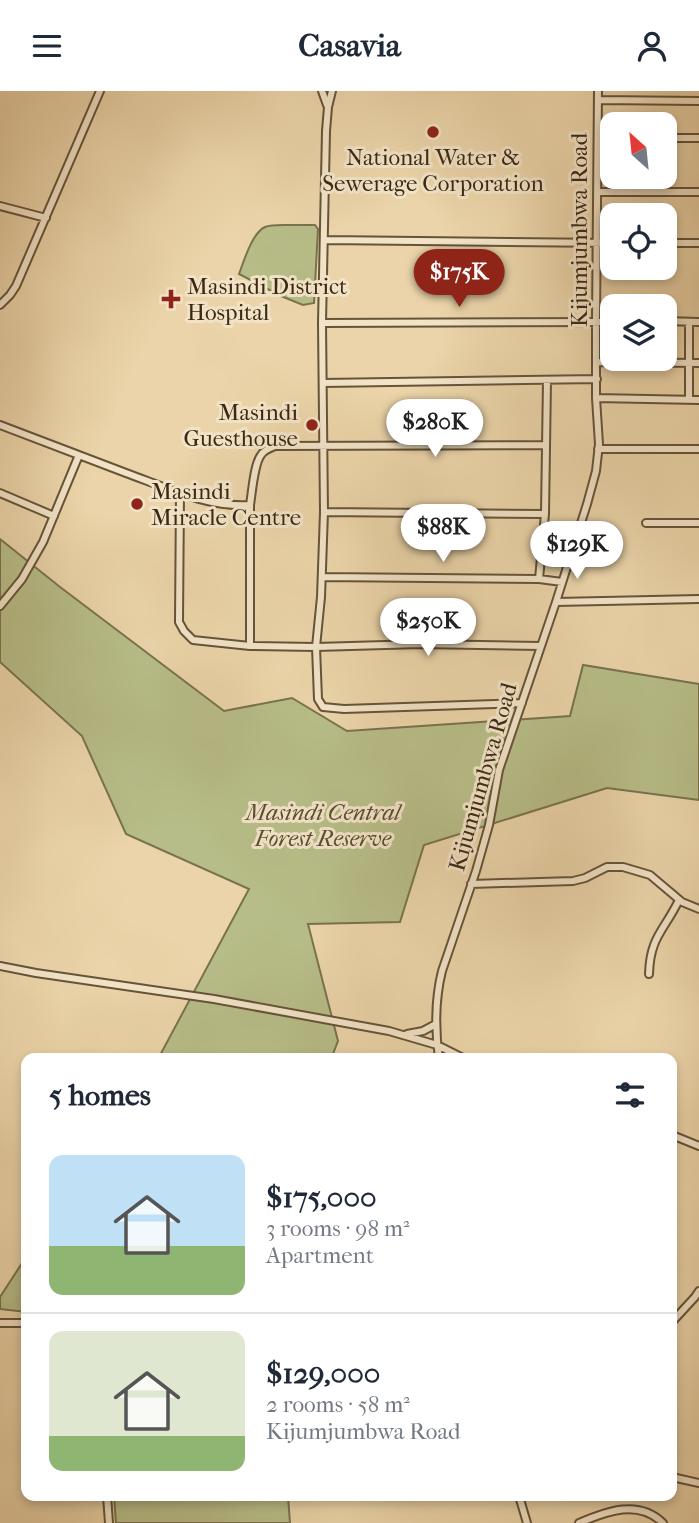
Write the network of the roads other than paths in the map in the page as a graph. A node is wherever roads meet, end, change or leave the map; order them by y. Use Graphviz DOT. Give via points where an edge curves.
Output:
graph roads {
  1 [pos="99,91"];
  2 [pos="322,91"];
  3 [pos="332,91"];
  4 [pos="598,91"];
  5 [pos="598,100"];
  6 [pos="699,101"];
  7 [pos="327,107"];
  8 [pos="598,137"];
  9 [pos="677,138"];
  10 [pos="699,138"];
  11 [pos="597,192"];
  12 [pos="699,192"];
  13 [pos="0,206"];
  14 [pos="46,218"];
  15 [pos="324,240"];
  16 [pos="597,242"];
  17 [pos="600,242"];
  18 [pos="677,243"];
  19 [pos="699,243"];
  20 [pos="0,305"];
  21 [pos="596,322"];
  22 [pos="600,322"];
  23 [pos="677,322"];
  24 [pos="689,322"];
  25 [pos="699,322"];
  26 [pos="322,323"];
  27 [pos="596,362"];
  28 [pos="688,363"];
  29 [pos="699,363"];
  30 [pos="597,380"];
  31 [pos="547,381"];
  32 [pos="323,383"];
  33 [pos="596,398"];
  34 [pos="689,400"];
  35 [pos="699,400"];
  36 [pos="0,425"];
  37 [pos="545,445"];
  38 [pos="324,446"];
  39 [pos="598,449"];
  40 [pos="699,450"];
  41 [pos="79,455"];
  42 [pos="0,493"];
  43 [pos="180,493"];
  44 [pos="250,505"];
  45 [pos="324,512"];
  46 [pos="545,515"];
  47 [pos="54,516"];
  48 [pos="646,523"];
  49 [pos="699,523"];
  50 [pos="322,577"];
  51 [pos="539,579"];
  52 [pos="562,582"];
  53 [pos="699,599"];
  54 [pos="556,602"];
  55 [pos="0,605"];
  56 [pos="250,646"];
  57 [pos="541,646"];
  58 [pos="316,647"];
  59 [pos="522,703"];
  60 [pos="471,884"];
  61 [pos="679,900"];
  62 [pos="699,909"];
  63 [pos="0,966"];
  64 [pos="649,974"];
  65 [pos="436,1024"];
  66 [pos="405,1035"];
  67 [pos="437,1045"];
  68 [pos="438,1053"];
  69 [pos="453,1053"];
  70 [pos="677,1137"];
  71 [pos="699,1146"];
  72 [pos="699,1291"];
  73 [pos="677,1317"];
  74 [pos="0,1323"];
  75 [pos="21,1324"];
  76 [pos="677,1478"];
  77 [pos="699,1483"];
  78 [pos="107,1501"];
  79 [pos="520,1501"];
  80 [pos="109,1523"];
  81 [pos="527,1523"];
  82 [pos="579,1523"];
  83 [pos="663,1523"];
  1 -- 14 [label="street"];
  2 -- 7 [label="street"];
  3 -- 7 [label="street"];
  4 -- 5 [label="street, Kijumjumbwa Road"];
  5 -- 6 [label="street"];
  5 -- 8 [label="street, Kijumjumbwa Road"];
  7 -- 15 [label="street"];
  8 -- 11 [label="street, Kijumjumbwa Road"];
  9 -- 10 [label="street"];
  11 -- 12 [label="street"];
  11 -- 16 [label="street, Kijumjumbwa Road"];
  13 -- 14 [label="street"];
  14 -- 20 [label="street" via="16,286"];
  15 -- 16 [label="street"];
  15 -- 26 [label="street"];
  16 -- 17 [label="street"];
  16 -- 21 [label="street, Kijumjumbwa Road"];
  18 -- 19 [label="street"];
  21 -- 22 [label="street"];
  21 -- 26 [label="street"];
  21 -- 27 [label="street, Kijumjumbwa Road"];
  23 -- 24 [label="street"];
  24 -- 25 [label="street"];
  24 -- 28 [label="street"];
  26 -- 32 [label="street"];
  27 -- 28 [label="street"];
  27 -- 30 [label="street, Kijumjumbwa Road"];
  28 -- 29 [label="street"];
  28 -- 34 [label="street"];
  30 -- 31 [label="street"];
  30 -- 33 [label="street, Kijumjumbwa Road"];
  31 -- 32 [label="street"];
  31 -- 37 [label="street"];
  32 -- 38 [label="street"];
  33 -- 34 [label="street"];
  33 -- 39 [label="street, Kijumjumbwa Road"];
  34 -- 35 [label="street"];
  36 -- 41 [label="street"];
  37 -- 38 [label="street"];
  37 -- 46 [label="street"];
  38 -- 44 [label="street" via="266,449 259,456"];
  38 -- 45 [label="street"];
  39 -- 40 [label="street"];
  39 -- 52 [label="street, Kijumjumbwa Road" via="596,471"];
  41 -- 43 [label="street"];
  41 -- 47 [label="street"];
  42 -- 47 [label="street"];
  43 -- 44 [label="street" via="228,505"];
  43 -- 56 [label="street" via="179,622 193,640"];
  44 -- 56 [label="street"];
  45 -- 46 [label="street"];
  45 -- 50 [label="street"];
  46 -- 51 [label="street"];
  47 -- 55 [label="street" via="34,560"];
  48 -- 49 [label="street"];
  50 -- 51 [label="street"];
  50 -- 58 [label="street"];
  51 -- 52 [label="street"];
  52 -- 54 [label="street, Kijumjumbwa Road"];
  53 -- 54 [label="street"];
  54 -- 57 [label="street, Kijumjumbwa Road"];
  56 -- 58 [label="street"];
  57 -- 58 [label="street"];
  57 -- 59 [label="street, Kijumjumbwa Road"];
  58 -- 59 [label="street" via="319,703 323,707"];
  59 -- 60 [label="street, Kijumjumbwa Road" via="499,770"];
  60 -- 61 [label="street" via="573,881 616,866 650,875"];
  60 -- 65 [label="street, Kijumjumbwa Road" via="439,984"];
  61 -- 62 [label="street"];
  61 -- 64 [label="street" via="656,938"];
  63 -- 66 [label="street"];
  65 -- 66 [label="street"];
  65 -- 67 [label="street, Kijumjumbwa Road"];
  66 -- 67 [label="street"];
  67 -- 68 [label="street, Kijumjumbwa Road"];
  67 -- 69 [label="street"];
  70 -- 71 [label="street"];
  72 -- 73 [label="street"];
  74 -- 75 [label="street"];
  76 -- 77 [label="street"];
  78 -- 80 [label="street"];
  79 -- 81 [label="street"];
  82 -- 83 [label="street" via="634,1509"];
}
